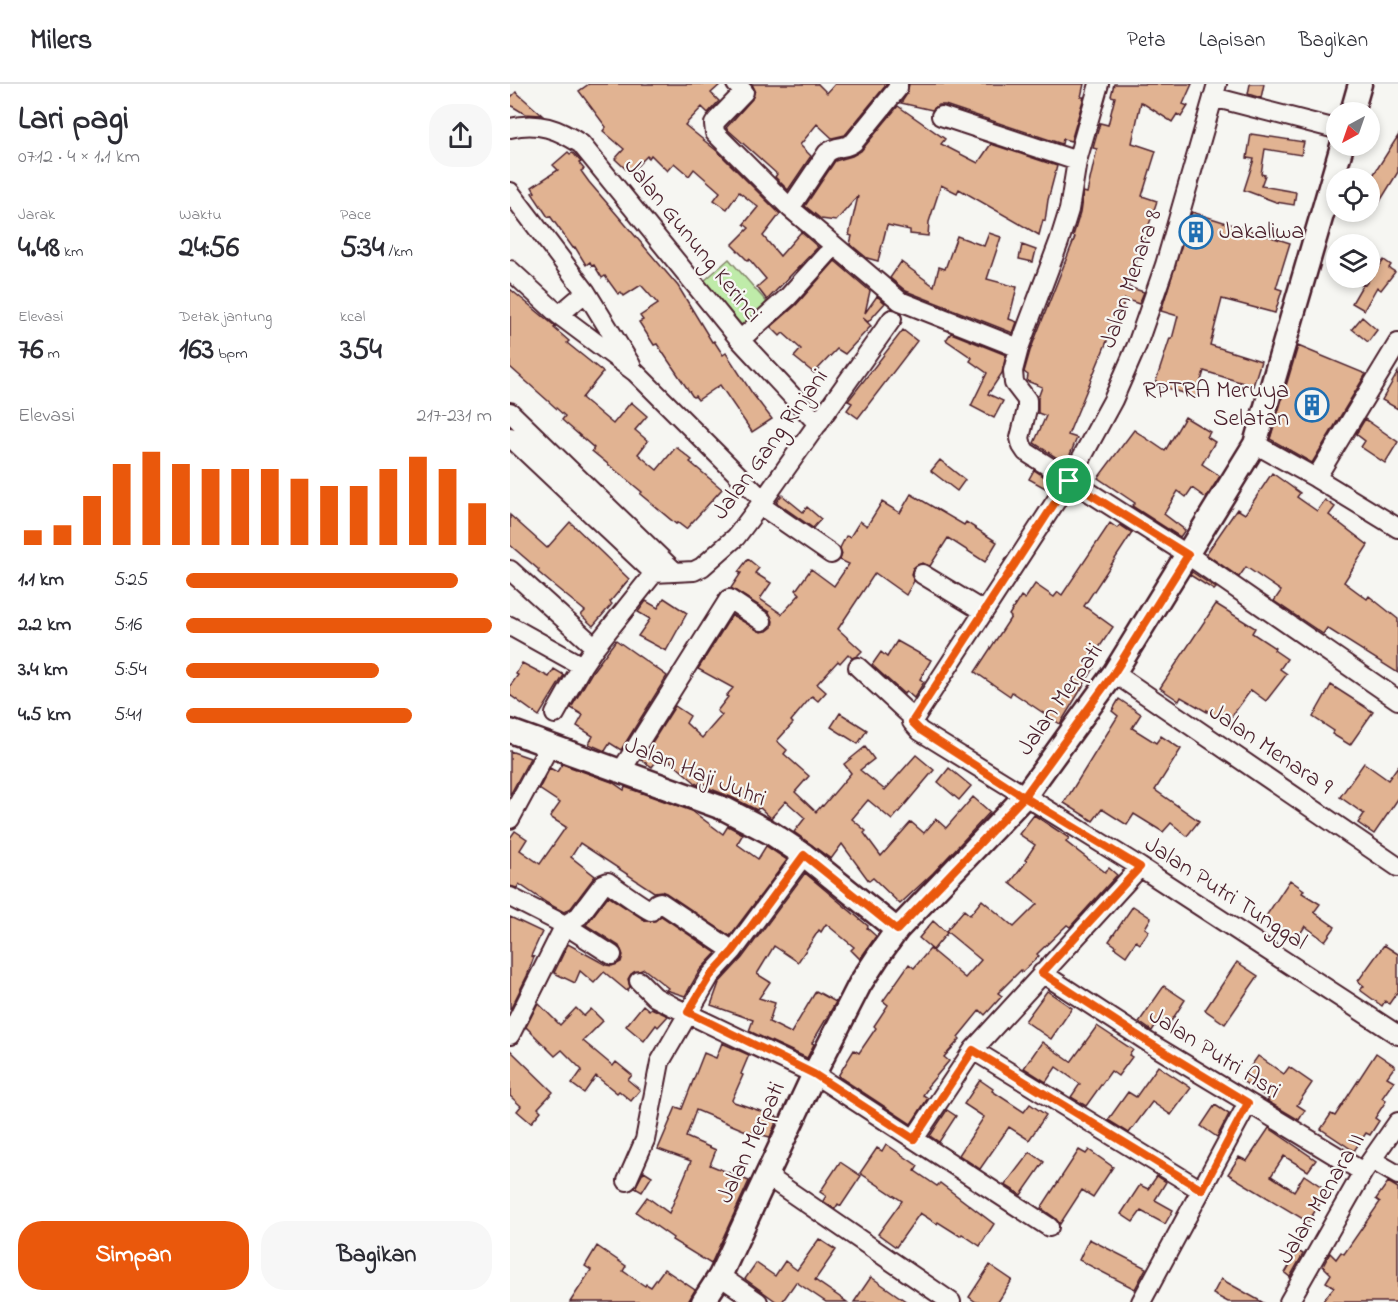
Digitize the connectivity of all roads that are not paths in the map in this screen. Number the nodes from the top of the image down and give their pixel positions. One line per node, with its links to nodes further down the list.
1 (898, 84): 13 (street)
2 (1099, 84): 11 (street)
3 (1360, 84): 6 (street)
4 (744, 87): 13 (street)
5 (1215, 90): 8 (street); 29 (street, Jalan Menara 8)
6 (1355, 102)
7 (941, 116): 11 (street)
8 (1326, 126)
9 (510, 128): 19 (street, Jalan Gunung Kerinci)
10 (1339, 156): 27 (street, Jalan Merpati)
11 (1077, 161): 21 (street)
12 (510, 192): 16 (street)
13 (790, 208): 21 (street)
14 (826, 255): 19 (street)
15 (510, 270): 17 (street)
16 (586, 292): 17 (street); 22 (street)
17 (560, 315): 22 (street)
18 (892, 319): 24 (street, Jalan Gang Rinjani)
19 (740, 340): 24 (street, Jalan Gunung Kerinci)
20 (1398, 343): 28 (street)
21 (1019, 348): 29 (street)
22 (635, 372): 30 (street)
23 (510, 412): 26 (street)
24 (818, 424): 30 (street, Jalan Gang Rinjani)
25 (510, 437): 26 (street)
26 (530, 443): 35 (street); 36 (street)
27 (1255, 444): 28 (street); 33 (street, Jalan Merpati)
28 (1316, 478): 31 (street)
29 (1069, 481): 33 (street); 38 (street, Jalan Menara 8)
30 (762, 503): 32 (street); 35 (street, Jalan Gang Rinjani)
31 (1398, 528)
32 (831, 554)
33 (1188, 555): 44 (street, Jalan Merpati); 45 (street)
34 (510, 570): 41 (street)
35 (675, 572): 36 (street, Jalan Gang Rinjani)
36 (654, 573): 41 (street)
37 (922, 574): 38 (street)
38 (983, 611): 47 (street, Jalan Menara 8)
39 (762, 621): 50 (street)
40 (510, 626): 42 (street)
41 (595, 647): 42 (street)
42 (582, 666): 46 (street)
43 (858, 667): 47 (street, Jalan Putri Tunggal)
44 (1114, 673): 51 (street, Jalan Merpati); 55 (street, Jalan Menara 9)
45 (1398, 700)
46 (555, 714)
47 (913, 718): 51 (street, Jalan Putri Tunggal)
48 (510, 731): 49 (street, Jalan Haji Juhri)
49 (550, 745): 50 (street, Jalan Haji Juhri); 52 (street)
50 (621, 771): 53 (street, Jalan Haji Juhri)
51 (1024, 797): 54 (street, Jalan Putri Tunggal); 58 (street, Jalan Merpati)
52 (510, 819)
53 (804, 855): 58 (street, Jalan Haji Juhri); 59 (street)
54 (1140, 867): 61 (street); 65 (street, Jalan Putri Tunggal)
55 (1398, 867)
56 (510, 897): 57 (street)
57 (565, 925): 59 (street); 60 (street); 64 (street)
58 (897, 930): 67 (street, Jalan Merpati)
59 (733, 951): 63 (street)
60 (612, 955)
61 (1042, 973): 66 (street); 68 (street, Jalan Putri Asri)
62 (639, 981): 63 (street)
63 (688, 1012): 67 (street); 74 (street)
64 (510, 1035)
65 (1398, 1035)
66 (973, 1050): 70 (street); 75 (street)
67 (814, 1074): 70 (street); 73 (street, Jalan Merpati)
68 (1248, 1103): 71 (street, Jalan Putri Asri); 75 (street)
69 (1398, 1122): 71 (street, Jalan Menara II)
70 (914, 1139): 76 (street)
71 (1368, 1166): 72 (street, Jalan Putri Asri); 82 (street, Jalan Menara II)
72 (1398, 1175)
73 (767, 1176): 77 (street, Jalan Merpati); 80 (street)
74 (627, 1181)
75 (1202, 1190): 81 (street)
76 (1049, 1227)
77 (720, 1276): 78 (street, Jalan Merpati); 79 (street)
78 (703, 1302)
79 (758, 1302)
80 (951, 1302)
81 (1141, 1302)
82 (1289, 1302)

